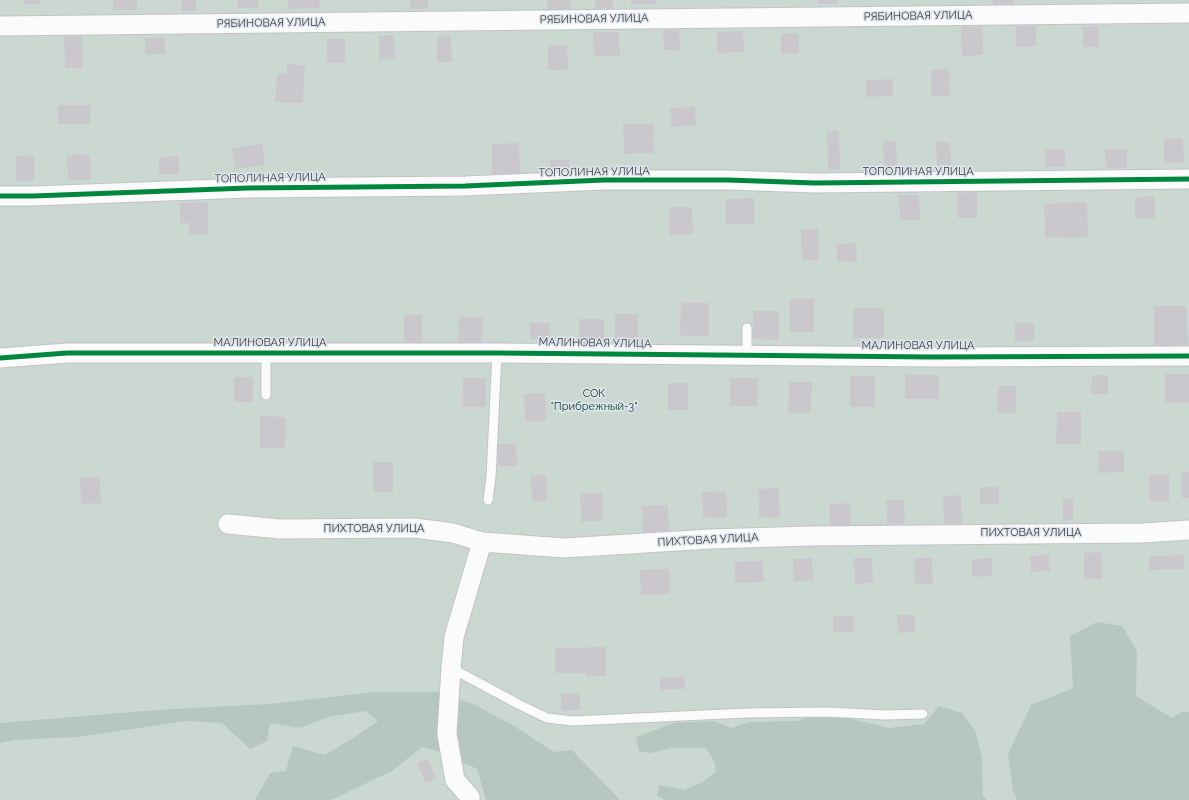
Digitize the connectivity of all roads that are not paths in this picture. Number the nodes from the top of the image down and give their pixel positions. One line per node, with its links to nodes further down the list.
1 (1189, 13): 2 (street, РЯБИНОВАЯ УЛИЦА)
2 (0, 26)
3 (1189, 180): 4 (street, ТОПОЛИНАЯ УЛИЦА)
4 (0, 196)
5 (747, 328): 8 (lane)
6 (497, 352): 7 (street, МАЛИНОВАЯ УЛИЦА); 8 (street, МАЛИНОВАЯ УЛИЦА); 12 (lane)
7 (266, 353): 10 (street, МАЛИНОВАЯ УЛИЦА); 11 (lane)
8 (747, 355): 9 (street, МАЛИНОВАЯ УЛИЦА)
9 (1189, 356)
10 (0, 358)
11 (266, 396)
12 (488, 500)
13 (228, 524): 15 (street, ПИХТОВАЯ УЛИЦА)
14 (1189, 530): 15 (street, ПИХТОВАЯ УЛИЦА)
15 (482, 542): 16 (street)
16 (451, 668): 17 (lane); 18 (street)
17 (923, 714)
18 (470, 799)

